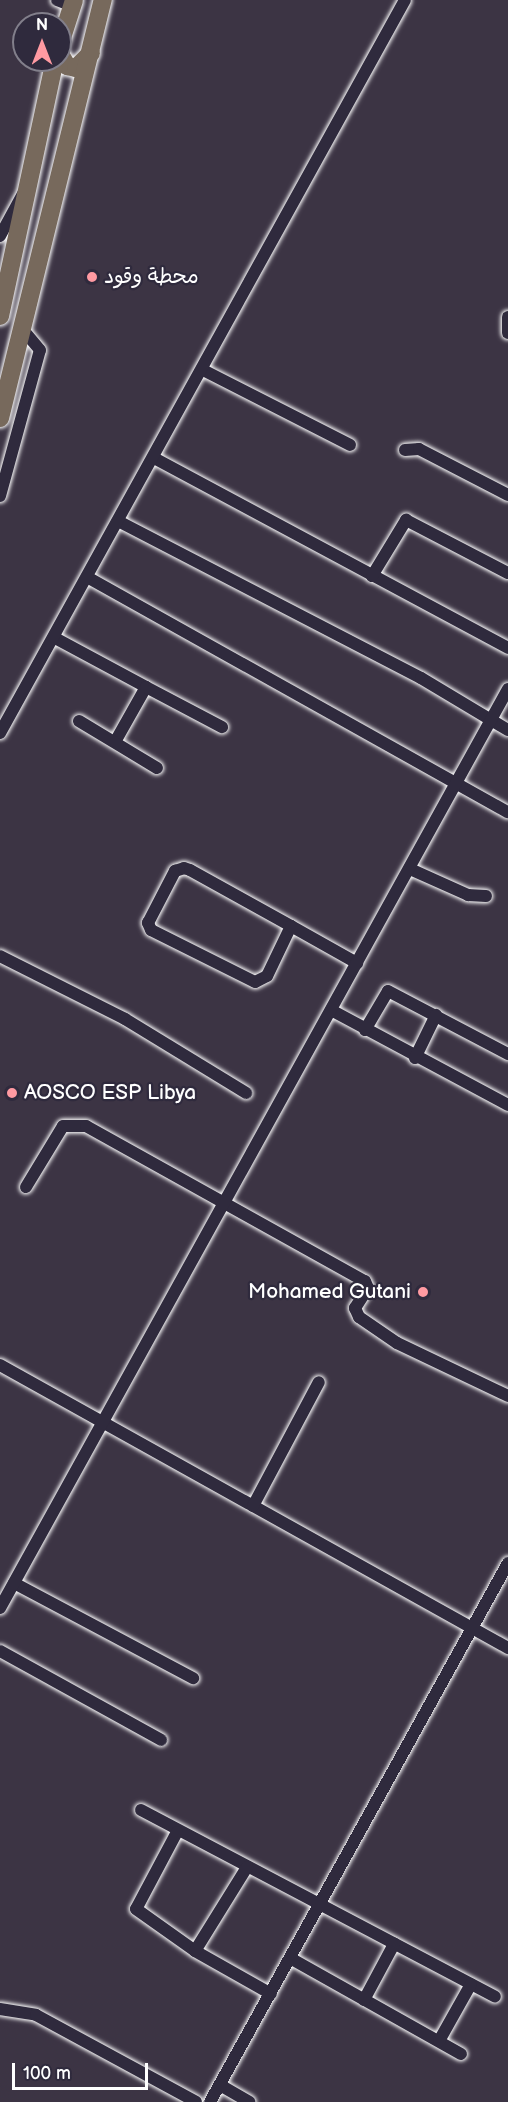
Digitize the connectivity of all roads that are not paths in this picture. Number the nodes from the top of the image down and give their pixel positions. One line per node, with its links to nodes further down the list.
1 (103, 0): 3 (highway)
2 (405, 0): 14 (street)
3 (91, 53): 4 (highway); 7 (highway)
4 (72, 67)
5 (52, 72): 6 (highway)
6 (42, 108): 7 (highway); 8 (highway)
7 (74, 116): 12 (highway)
8 (27, 189): 9 (street); 10 (highway)
9 (0, 236)
10 (0, 316)
11 (508, 317): 13 (street)
12 (21, 327): 15 (highway); 20 (street)
13 (508, 333)
14 (203, 370): 16 (street); 18 (street)
15 (0, 418)
16 (350, 445)
17 (405, 450): 19 (street)
18 (154, 458): 21 (street); 23 (street)
19 (508, 495)
20 (0, 496)
21 (118, 521): 24 (street); 29 (street)
22 (508, 573): 23 (street)
23 (372, 576): 26 (street)
24 (87, 578): 25 (street); 36 (street)
25 (55, 638): 27 (street); 33 (street)
26 (508, 648)
27 (146, 687): 31 (street); 34 (street)
28 (508, 690): 29 (street)
29 (490, 720): 32 (street); 36 (street)
30 (79, 722): 34 (street)
31 (222, 727)
32 (508, 730)
33 (0, 733)
34 (115, 742): 35 (street)
35 (157, 768)
36 (457, 784): 37 (street); 38 (street)
37 (508, 812)
38 (410, 869): 39 (street); 42 (street)
39 (486, 896)
40 (291, 926): 40 (street); 42 (street)
41 (0, 956): 48 (street)
42 (357, 963): 43 (street)
43 (331, 1010): 45 (street); 51 (street)
44 (436, 1015): 45 (street); 46 (street); 47 (street)
45 (364, 1030): 47 (street)
46 (508, 1054)
47 (415, 1058): 49 (street)
48 (246, 1093)
49 (508, 1106)
50 (26, 1187): 51 (street)
51 (225, 1199): 54 (street); 55 (street)
52 (0, 1365): 55 (street)
53 (319, 1382): 56 (street)
54 (508, 1395)
55 (101, 1422): 56 (street); 58 (street)
56 (253, 1506): 60 (street)
57 (508, 1563): 60 (street)
58 (14, 1583): 59 (street); 63 (street)
59 (0, 1608)
60 (471, 1627): 61 (street); 68 (street)
61 (508, 1648)
62 (0, 1651): 64 (street)
63 (193, 1678)
64 (161, 1740)
65 (141, 1810): 66 (street)
66 (177, 1832): 67 (street); 70 (street)
67 (247, 1867): 68 (street); 70 (street)
68 (321, 1906): 69 (street); 71 (street)
69 (394, 1944): 72 (street); 75 (street)
70 (195, 1952): 73 (street)
71 (290, 1958): 73 (street); 75 (street)
72 (471, 1984): 74 (street); 77 (street)
73 (271, 1994): 79 (street)
74 (495, 1997)
75 (364, 2000): 77 (street)
76 (0, 2009): 80 (street)
77 (439, 2041): 78 (street)
78 (461, 2054)
79 (220, 2085): 81 (street); 82 (street)
80 (196, 2102)
81 (210, 2102)
82 (250, 2102)

